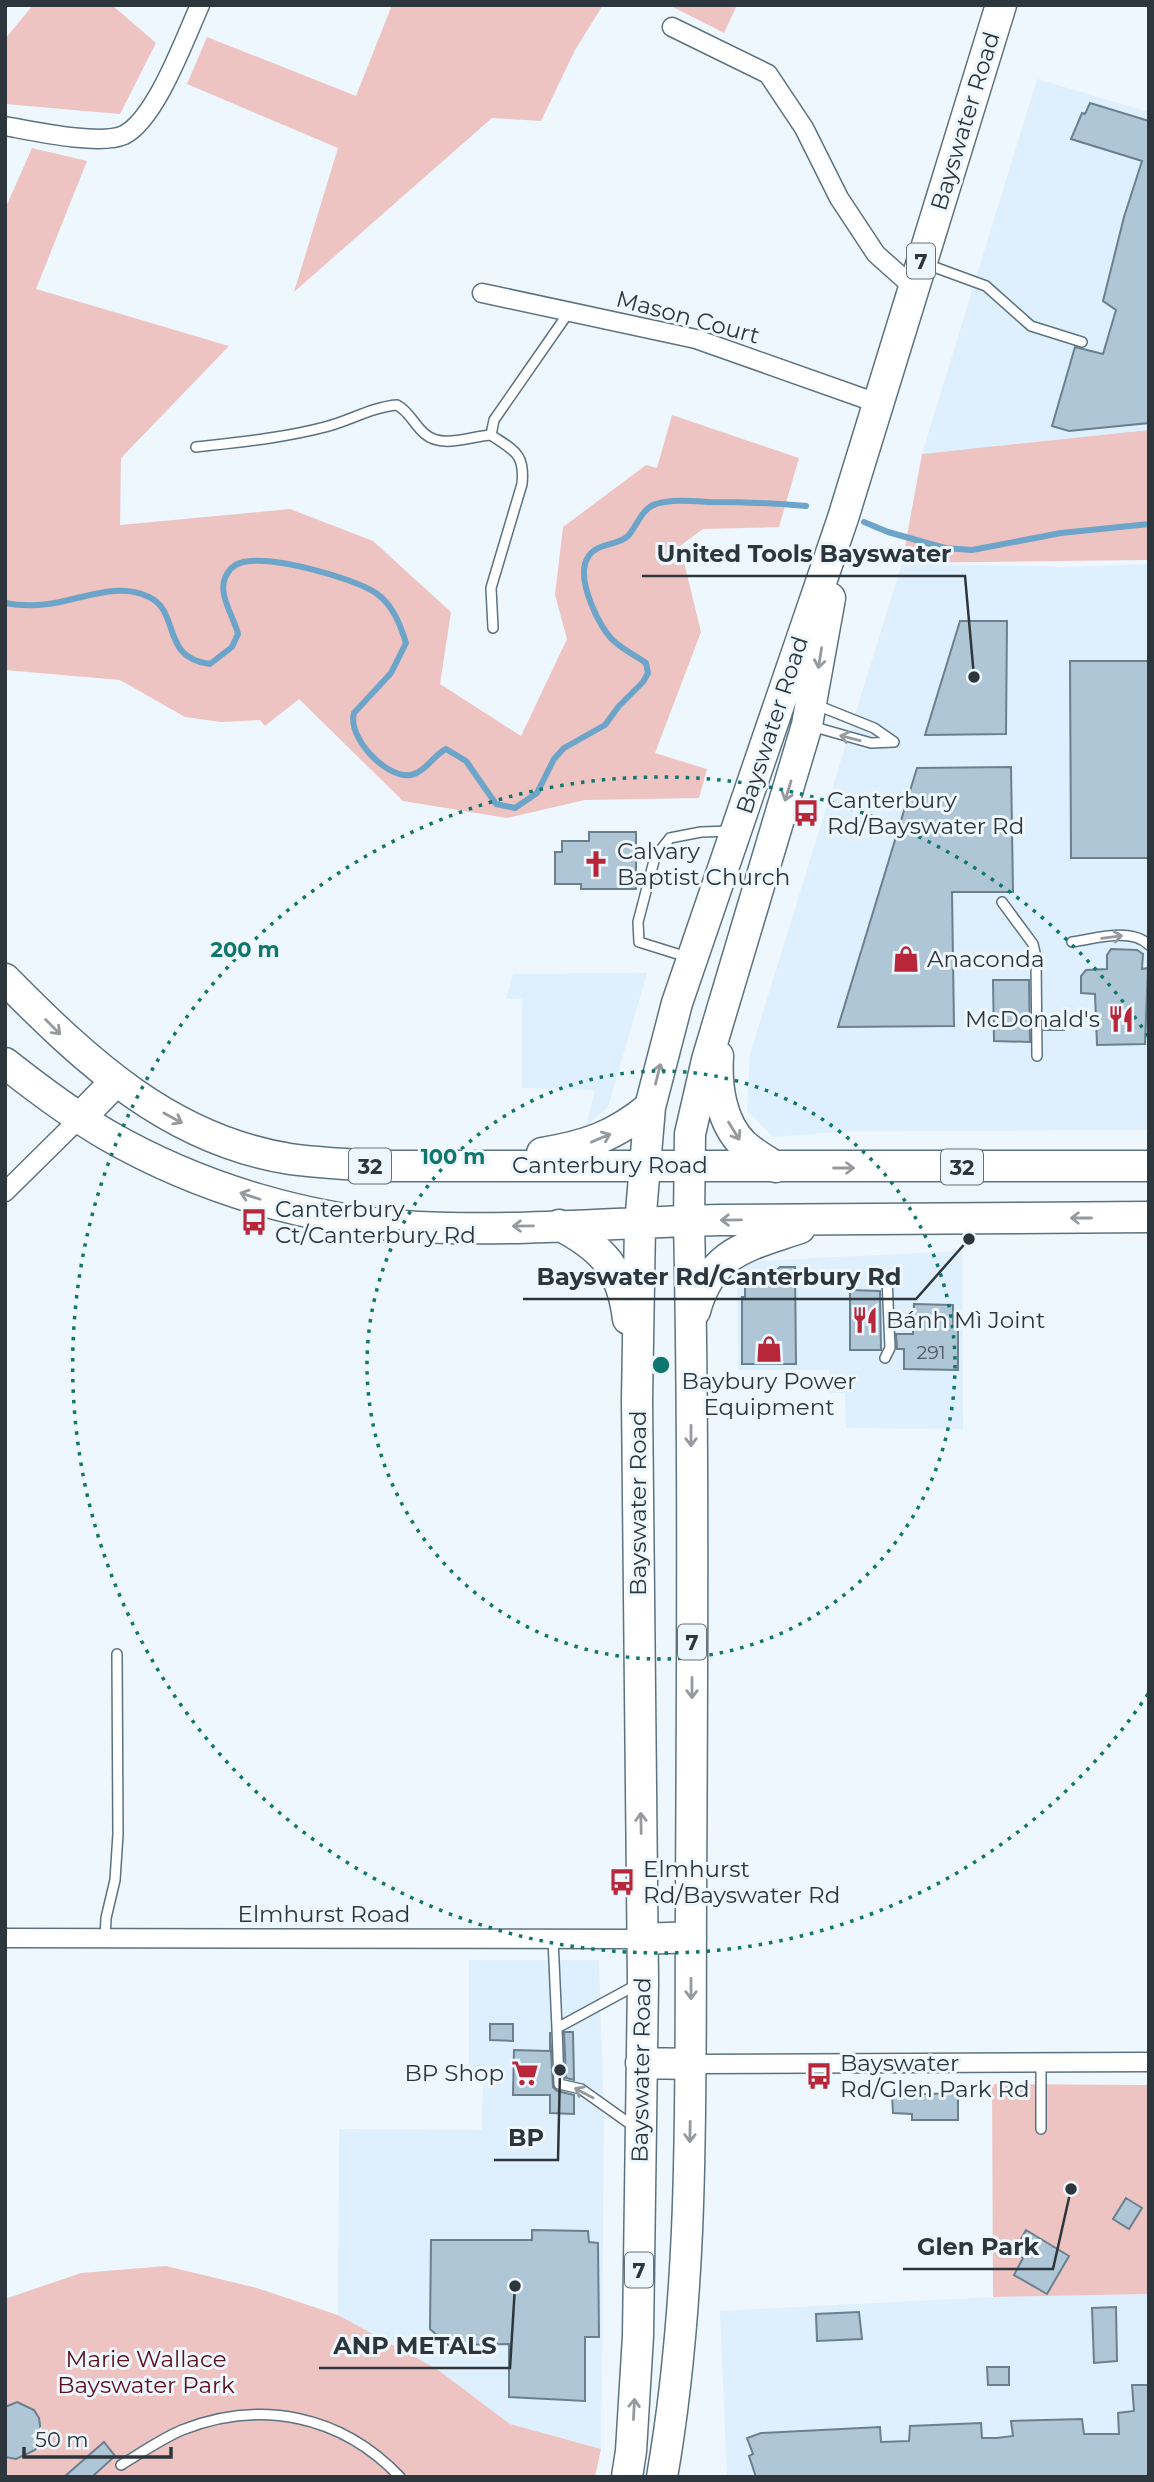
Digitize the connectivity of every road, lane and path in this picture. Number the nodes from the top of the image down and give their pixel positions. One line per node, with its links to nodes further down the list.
1 (200, 5): 4 (street)
2 (1001, 5): 5 (main road, Bayswater Road / 7)
3 (672, 27): 5 (street)
4 (5, 126)
5 (917, 274): 8 (lane); 9 (main road, Bayswater Road / 7)
6 (482, 293): 7 (street, Mason Court)
7 (569, 312): 9 (street, Mason Court); 10 (lane)
8 (1082, 342)
9 (877, 403): 12 (main road, Bayswater Road / 7)
10 (491, 435): 11 (lane); 13 (lane)
11 (196, 447)
12 (843, 518): 14 (main road, Bayswater Road / 7); 15 (main road, Bayswater Road / 7, one-way to 15)
13 (493, 628)
14 (780, 699): 15 (main road); 16 (main road, Bayswater Road / 7)
15 (810, 714): 15 (lane, one-way to 15); 22 (main road, Bayswater Road / 7, one-way to 22)
16 (737, 831): 20 (main road, Bayswater Road / 7); 20 (lane)
17 (1002, 902): 23 (lane)
18 (1072, 942): 19 (lane, one-way to 19)
19 (1149, 945)
20 (692, 958): 26 (main road, Bayswater Road / 7, one-way to 20)
21 (5, 979): 25 (main road, Canterbury Road / 32, one-way to 25)
22 (719, 1017): 29 (main road, Bayswater Road / 7); 32 (main road, one-way to 32)
23 (1037, 1056)
24 (5, 1063): 27 (main road, 32)
25 (115, 1082): 27 (main road); 28 (main road, Canterbury Road / 32, one-way to 28)
26 (650, 1107): 28 (main road, one-way to 26); 30 (main road, Bayswater Road / 7)
27 (80, 1118): 33 (street); 38 (main road, 32, one-way to 27)
28 (462, 1165): 30 (main road, Canterbury Road / 32)
29 (690, 1165): 30 (main road, Canterbury Road / 32); 32 (main road, Canterbury Road / 32); 36 (main road, Bayswater Road / 7)
30 (643, 1166): 37 (main road, Bayswater Road / 7)
31 (1149, 1166): 32 (main road, Canterbury Road / 32, one-way to 31)
32 (776, 1167)
33 (5, 1192)
34 (1149, 1217): 35 (main road, 32, one-way to 35)
35 (827, 1220): 36 (main road, 32, one-way to 36); 40 (main road)
36 (689, 1221): 37 (main road, 32); 40 (main road, Bayswater Road / 7)
37 (640, 1224): 38 (main road, 32); 42 (main road, Bayswater Road / 7)
38 (559, 1226): 42 (main road)
39 (887, 1279): 41 (lane)
40 (691, 1327): 44 (main road, Bayswater Road / 7, one-way to 44)
41 (885, 1358)
42 (637, 1400): 48 (main road, Bayswater Road / 7, one-way to 42)
43 (117, 1654): 46 (lane)
44 (691, 1937): 48 (main road); 54 (main road, Bayswater Road / 7, one-way to 54)
45 (5, 1938): 46 (street, Elmhurst Road)
46 (105, 1938): 47 (street, Elmhurst Road)
47 (553, 1938): 48 (street, Elmhurst Road); 50 (lane)
48 (642, 1938): 49 (main road, Bayswater Road / 7)
49 (643, 1982): 50 (lane); 52 (main road, Bayswater Road / 7)
50 (558, 2028): 56 (lane, one-way to 50)
51 (1149, 2062): 53 (street)
52 (641, 2063): 54 (main road); 56 (main road, Bayswater Road / 7)
53 (1041, 2063): 54 (street); 55 (lane)
54 (691, 2064): 60 (main road, Bayswater Road / 7, one-way to 60)
55 (1041, 2129)
56 (641, 2131): 59 (main road, Bayswater Road / 7, one-way to 56)
57 (121, 2465): 58 (lane)
58 (400, 2477)
59 (627, 2477)
60 (662, 2477)

